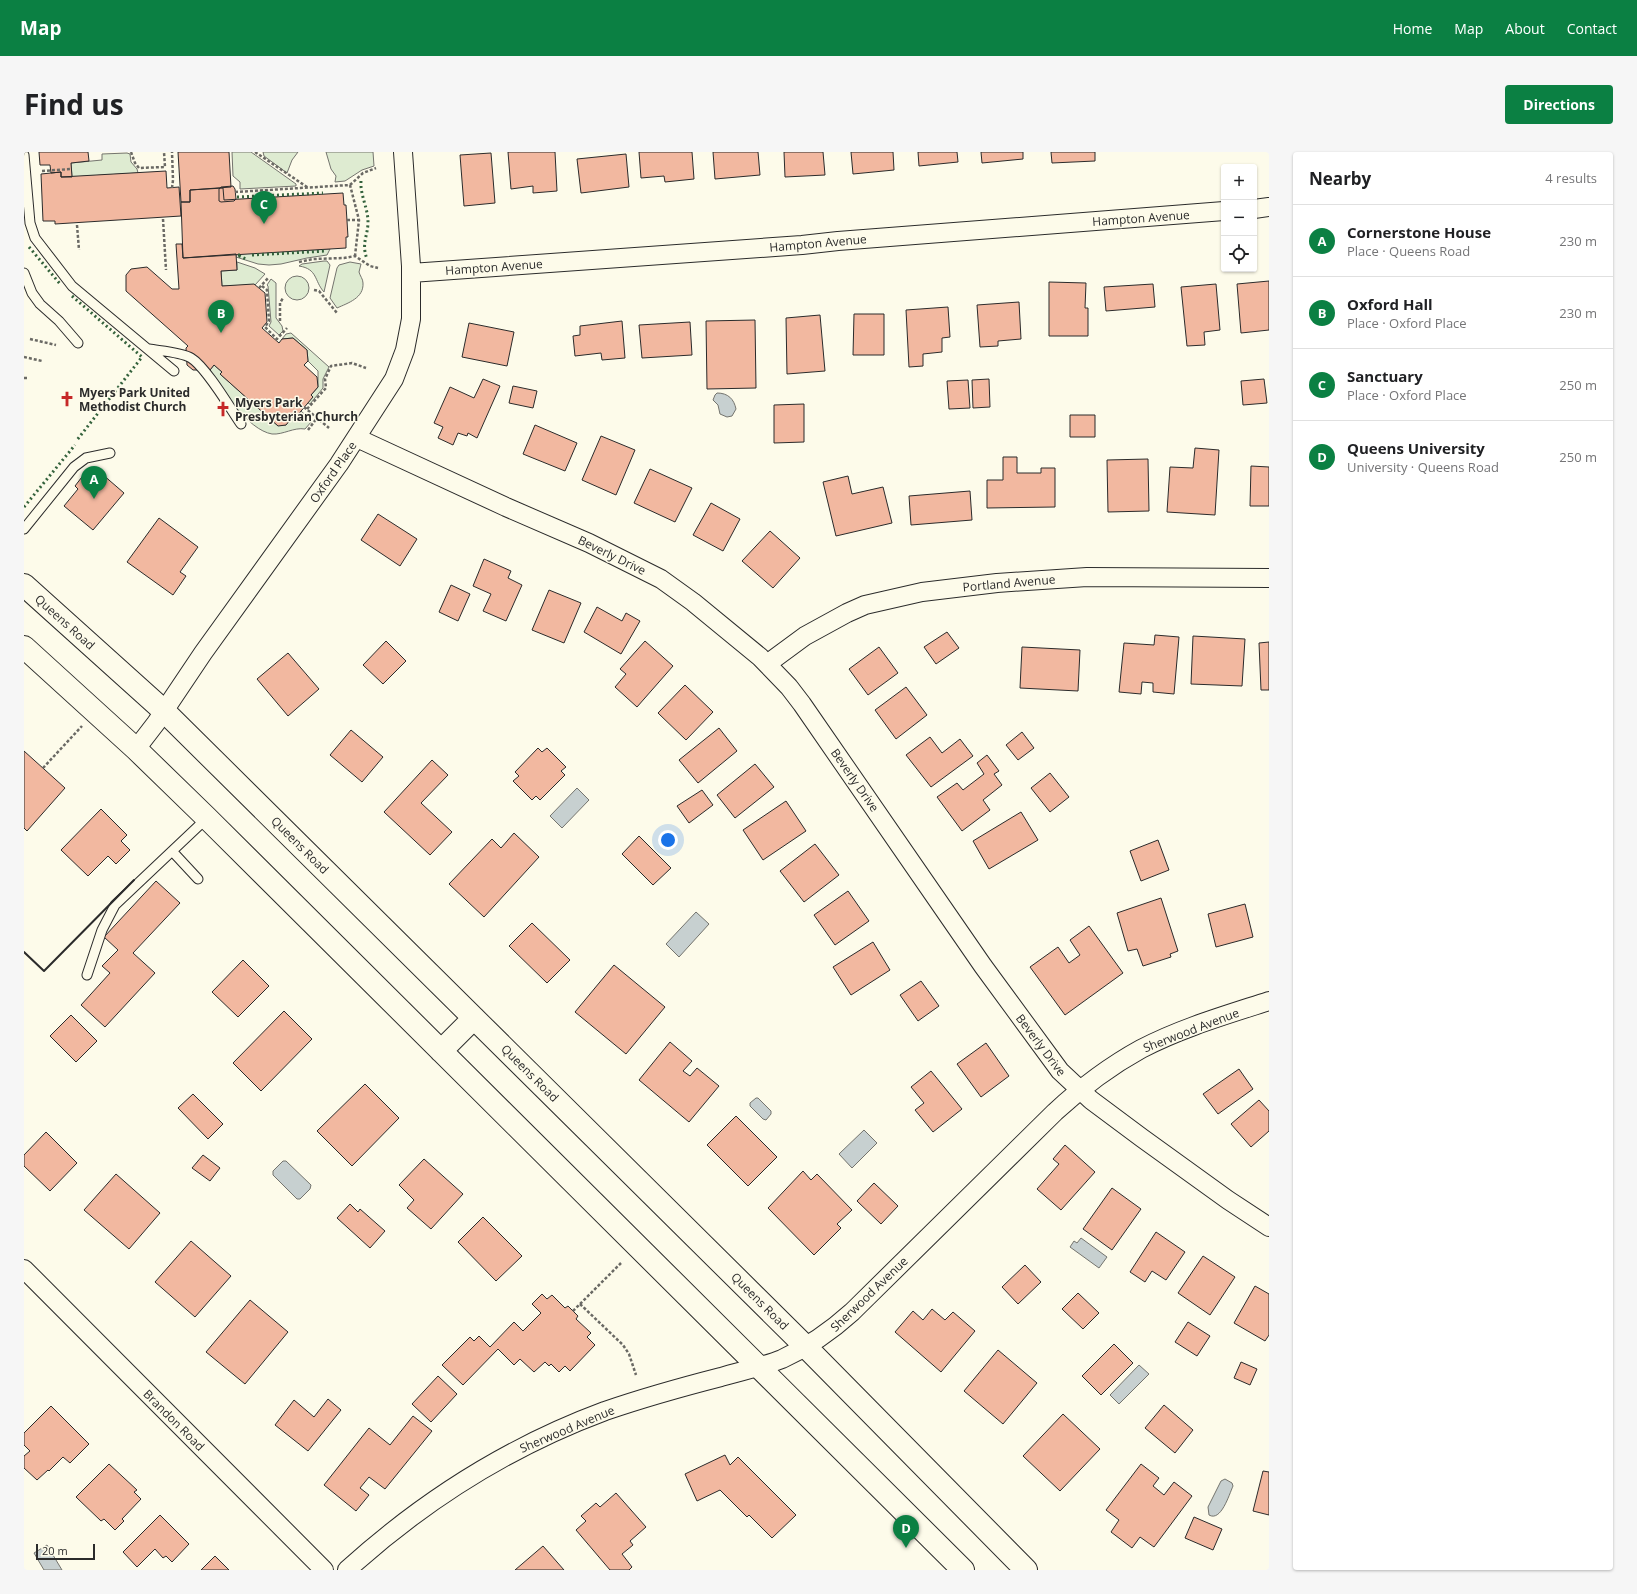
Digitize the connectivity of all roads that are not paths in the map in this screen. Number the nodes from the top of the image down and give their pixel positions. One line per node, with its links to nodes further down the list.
1 (403, 152): 7 (street, Oxford Place)
2 (24, 155): 9 (lane)
3 (1269, 207): 4 (street)
4 (1257, 209)
5 (1221, 211): 7 (street, Hampton Avenue)
6 (24, 273): 8 (lane)
7 (411, 273): 12 (street, Oxford Place)
8 (78, 343)
9 (148, 349): 10 (lane); 11 (lane)
10 (174, 372)
11 (241, 424)
12 (357, 438): 18 (street, Beverly Drive); 19 (street, Oxford Place)
13 (110, 453): 14 (lane)
14 (24, 529)
15 (1269, 578): 18 (street, Portland Avenue)
16 (24, 585): 19 (street, Queens Road)
17 (24, 646): 20 (street)
18 (767, 664): 28 (street, Beverly Drive)
19 (164, 711): 20 (street, Oxford Place); 26 (street, Queens Road)
20 (136, 749): 21 (street)
21 (207, 818): 22 (lane); 27 (street)
22 (172, 851): 23 (lane); 24 (lane)
23 (198, 879)
24 (87, 975)
25 (1269, 1001): 28 (street, Sherwood Avenue)
26 (474, 1018): 27 (street); 31 (street, Queens Road)
27 (441, 1051): 32 (street)
28 (1079, 1090): 29 (street, Beverly Drive); 31 (street, Sherwood Avenue)
29 (1269, 1227)
30 (24, 1269): 33 (street, Brandon Road)
31 (805, 1346): 32 (street, Sherwood Avenue); 36 (street, Queens Road)
32 (759, 1367): 34 (street, Sherwood Avenue); 35 (street)
33 (324, 1570)
34 (347, 1570)
35 (963, 1570)
36 (1026, 1570)

